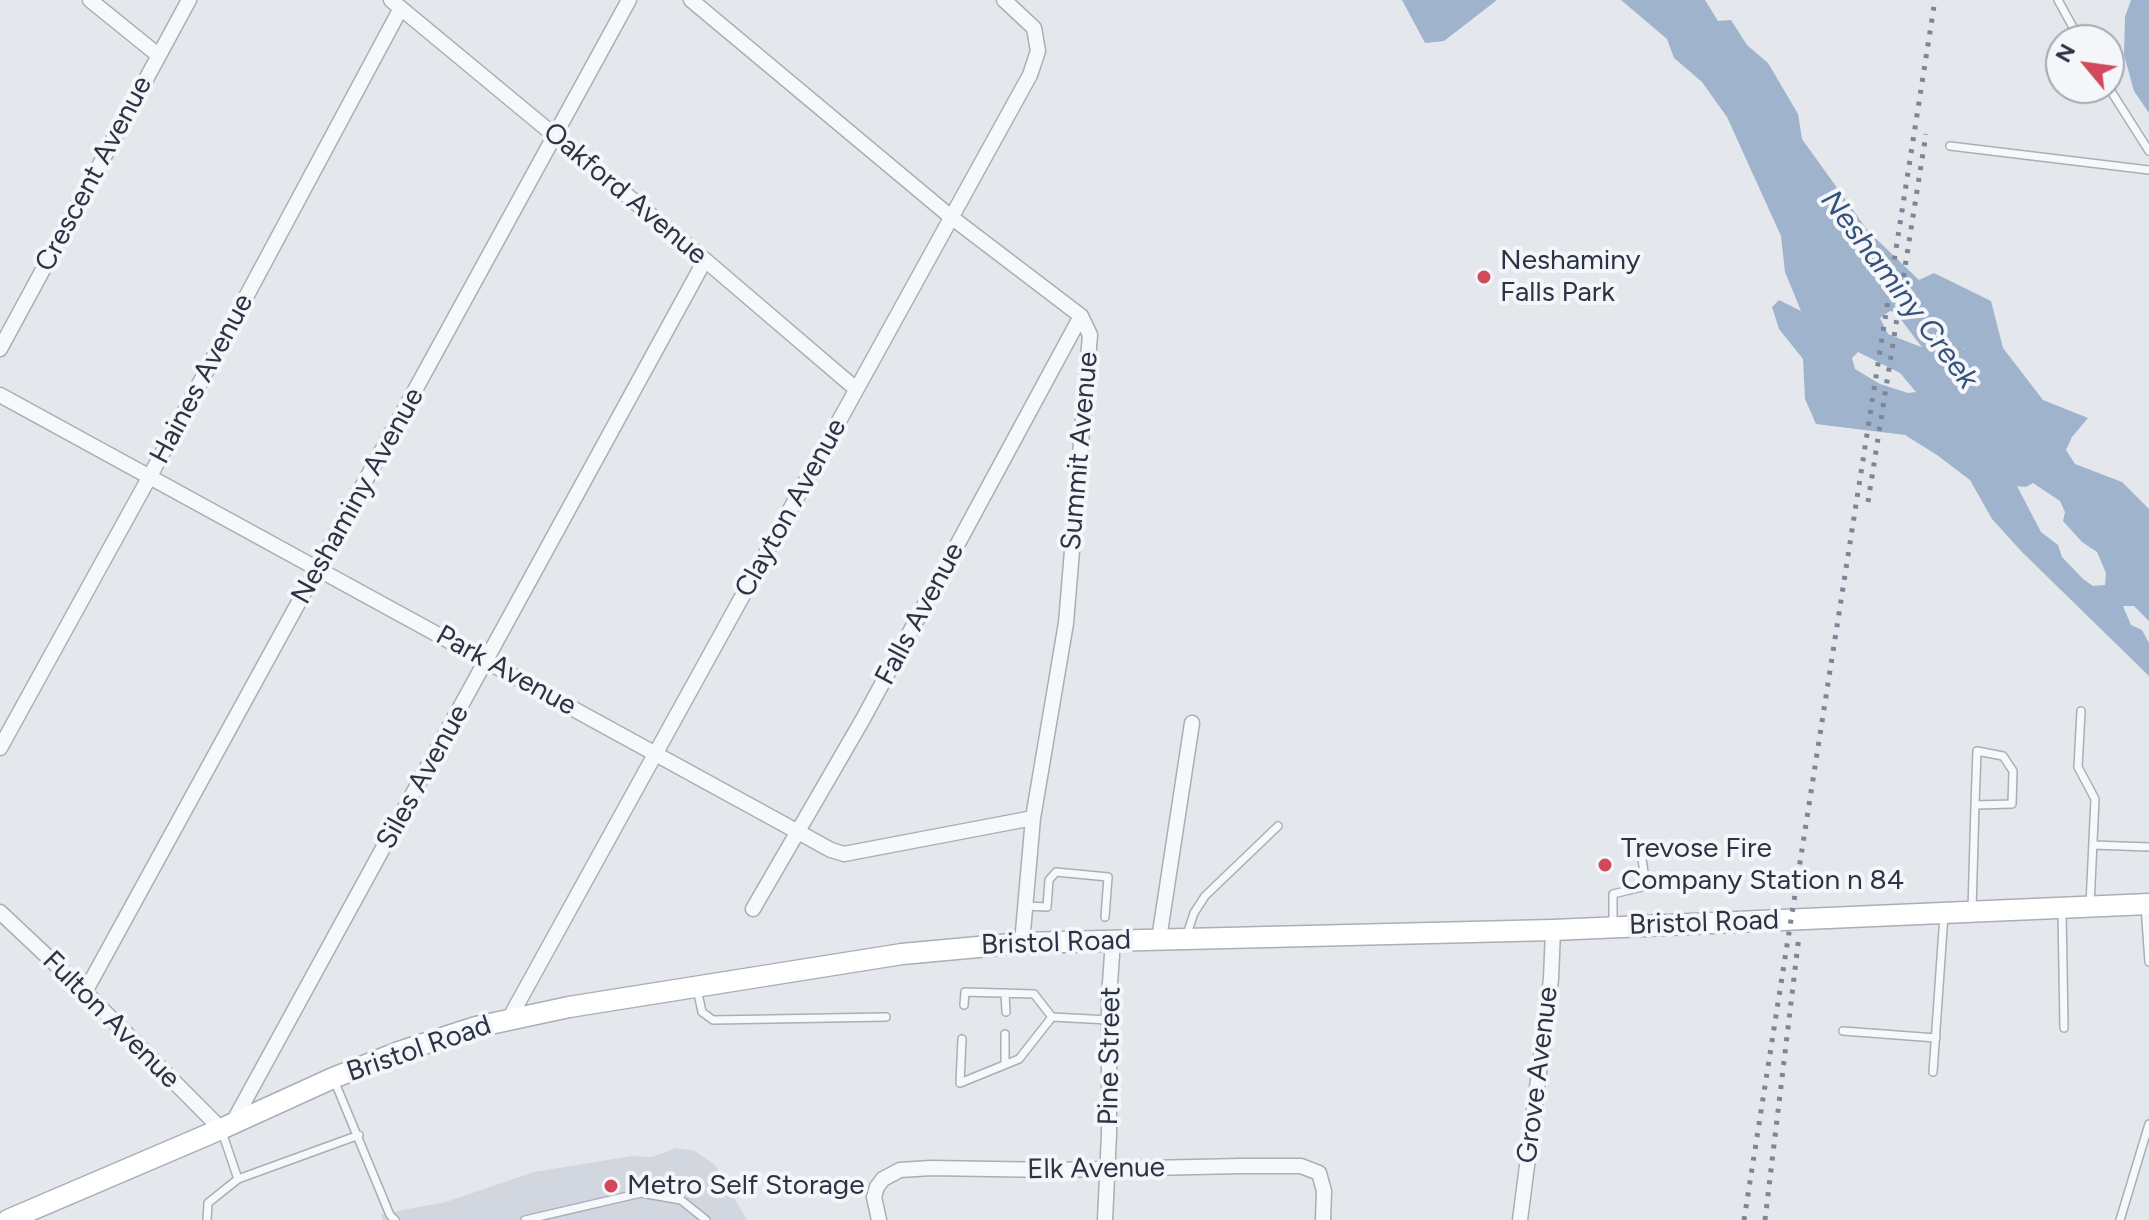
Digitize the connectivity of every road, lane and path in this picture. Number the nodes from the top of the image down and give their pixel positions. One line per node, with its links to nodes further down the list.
1 (90, 0): 9 (street)
2 (189, 0): 9 (street, Crescent Avenue)
3 (629, 0): 11 (street, Neshaminy Avenue)
4 (691, 0): 15 (street, Summit Avenue)
5 (1004, 0): 15 (street, Clayton Avenue)
6 (2058, 0): 8 (lane)
7 (396, 4): 11 (street, Oakford Avenue); 21 (street, Haines Avenue)
8 (2071, 24)
9 (158, 55): 18 (street, Crescent Avenue)
10 (2119, 104): 13 (lane)
11 (553, 135): 16 (street, Oakford Avenue); 22 (street, Neshaminy Avenue)
12 (1950, 146): 14 (lane)
13 (2149, 151)
14 (2149, 170)
15 (951, 217): 17 (street, Summit Avenue); 19 (street, Clayton Avenue)
16 (705, 260): 19 (street, Oakford Avenue); 23 (street, Siles Avenue)
17 (1081, 316): 29 (street, Summit Avenue); 31 (street, Falls Avenue)
18 (0, 349)
19 (856, 389): 27 (street, Clayton Avenue)
20 (0, 395): 21 (street, Park Avenue)
21 (150, 476): 22 (street, Park Avenue); 26 (street, Haines Avenue)
22 (319, 569): 23 (street, Park Avenue); 52 (street, Neshaminy Avenue)
23 (487, 661): 27 (street, Park Avenue); 69 (street, Siles Avenue)
24 (2081, 711): 32 (lane)
25 (1192, 723): 46 (street)
26 (0, 748)
27 (655, 752): 31 (street, Park Avenue); 58 (street, Clayton Avenue)
28 (1975, 805): 28 (lane); 41 (lane)
29 (1033, 818): 31 (street, Park Avenue); 36 (street, Summit Avenue)
30 (1278, 826): 47 (lane)
31 (800, 832): 39 (street, Falls Avenue)
32 (2093, 845): 33 (lane); 37 (lane)
33 (2149, 847)
34 (1641, 852): 44 (lane)
35 (2147, 904): 37 (main road, Bristol Road); 50 (lane)
36 (1025, 906): 43 (lane); 49 (street, Summit Avenue)
37 (2090, 907): 38 (main road, Bristol Road)
38 (2062, 908): 41 (main road, Bristol Road); 60 (lane)
39 (753, 909)
40 (0, 912): 52 (street, Fulton Avenue)
41 (1972, 912): 42 (main road, Bristol Road)
42 (1945, 913): 44 (main road, Bristol Road); 63 (lane)
43 (1105, 917)
44 (1613, 926): 45 (main road, Bristol Road)
45 (1553, 930): 47 (main road, Bristol Road); 81 (street, Grove Avenue)
46 (1159, 939): 47 (main road, Bristol Road); 48 (main road, Bristol Road)
47 (1185, 939)
48 (1113, 940): 49 (main road, Bristol Road); 59 (street, Pine Street)
49 (1022, 943): 51 (main road, Bristol Road)
50 (2149, 962)
51 (697, 986): 56 (lane); 58 (main road, Bristol Road)
52 (85, 992): 69 (street, Fulton Avenue)
53 (1005, 993): 54 (lane); 55 (lane); 57 (lane)
54 (964, 1005)
55 (1006, 1012)
56 (886, 1017)
57 (1052, 1017): 59 (lane); 65 (lane)
58 (509, 1019): 67 (main road, Bristol Road)
59 (1109, 1020): 71 (street, Pine Street)
60 (2064, 1028)
61 (1843, 1031): 63 (lane)
62 (1005, 1034): 65 (lane)
63 (1936, 1038): 66 (lane)
64 (962, 1039): 65 (lane)
65 (1005, 1064)
66 (1933, 1072)
67 (333, 1078): 69 (main road, Bristol Road); 70 (lane)
68 (2149, 1124): 82 (lane)
69 (226, 1127): 72 (lane); 73 (main road, Bristol Road)
70 (359, 1135): 72 (lane); 75 (lane)
71 (1108, 1168): 78 (street, Elk Avenue); 79 (street, Pine Street); 80 (street, Elk Avenue)
72 (238, 1179): 74 (lane)
73 (8, 1220)
74 (207, 1220)
75 (395, 1220)
76 (525, 1220): 77 (lane)
77 (706, 1220)
78 (879, 1220)
79 (1105, 1220)
80 (1323, 1220)
81 (1520, 1220)
82 (2120, 1220)

